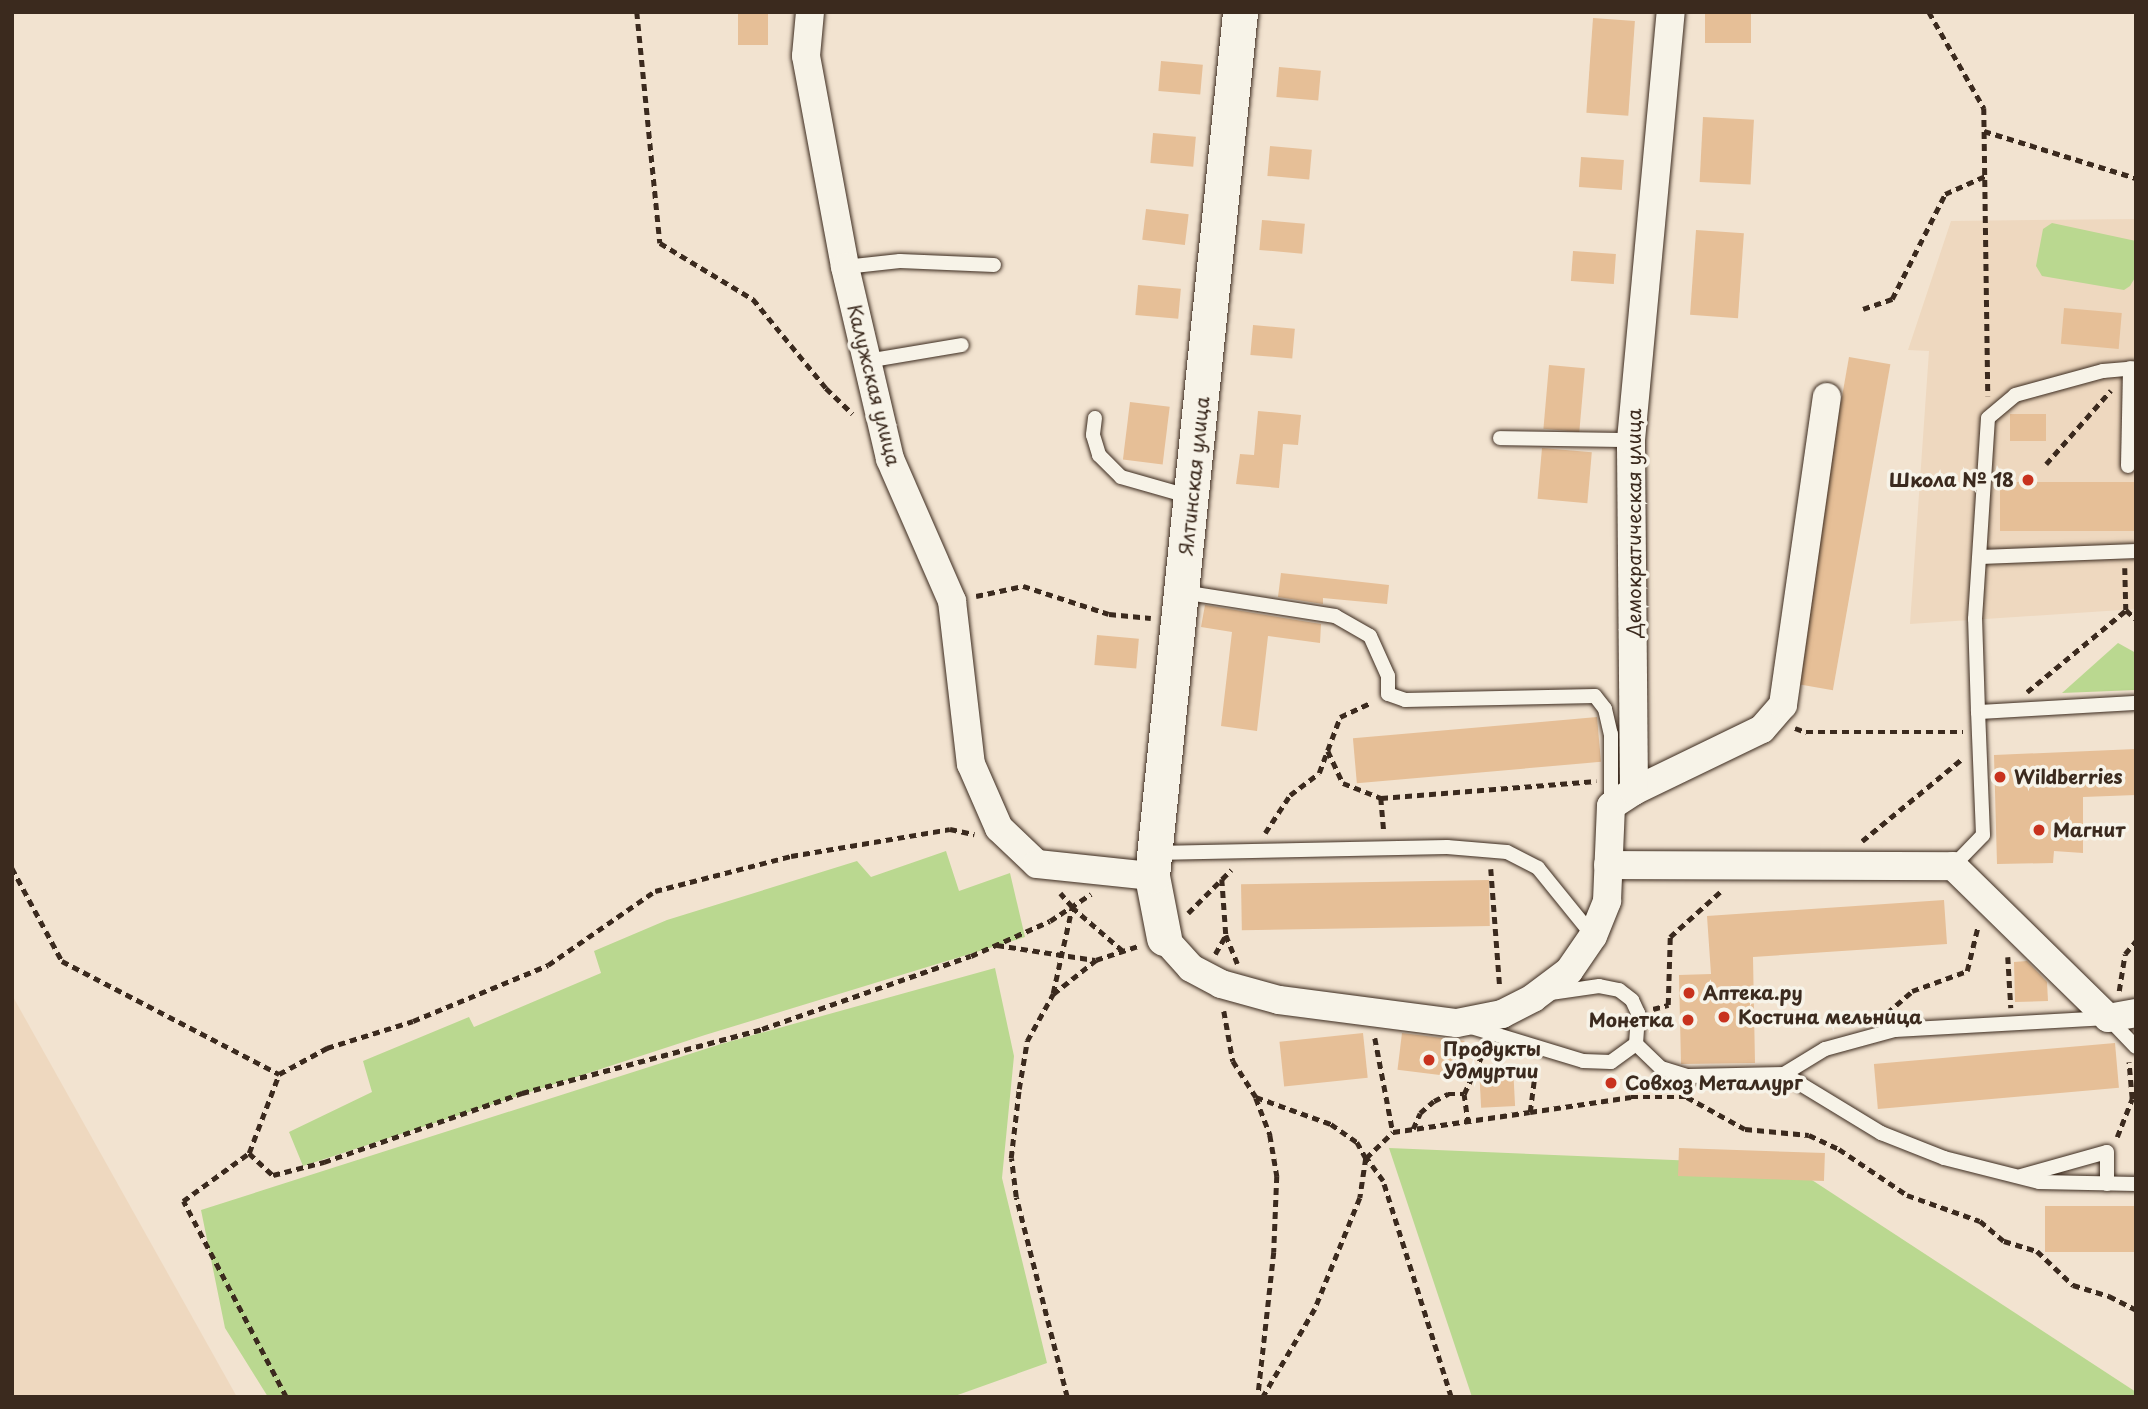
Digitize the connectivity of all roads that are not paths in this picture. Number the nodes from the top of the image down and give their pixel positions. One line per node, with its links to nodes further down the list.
1 (810, 12): 5 (street, Калужская улица)
2 (1240, 12): 14 (street, Ялтинская улица)
3 (1671, 12): 12 (street, Демократическая улица)
4 (994, 265): 5 (lane)
5 (845, 267): 7 (street, Калужская улица)
6 (962, 345): 7 (lane)
7 (867, 361): 23 (street, Калужская улица)
8 (2133, 368): 13 (lane); 16 (lane)
9 (1828, 397): 20 (street)
10 (1095, 418): 14 (lane)
11 (1500, 438): 12 (lane)
12 (1631, 440): 20 (street, Демократическая улица)
13 (2128, 466)
14 (1192, 497): 17 (street, Ялтинская улица)
15 (2130, 551): 16 (lane)
16 (1981, 557): 19 (lane)
17 (1181, 606): 20 (lane); 23 (street, Ялтинская улица)
18 (2136, 703): 19 (lane)
19 (1978, 712): 22 (lane)
20 (1619, 792): 21 (street, Демократическая улица)
21 (1608, 865): 22 (street); 24 (street, Демократическая улица)
22 (1953, 866): 27 (street)
23 (1144, 867): 24 (lane); 25 (street, Ялтинская улица)
24 (1592, 936): 26 (street, Демократическая улица)
25 (1164, 938): 28 (street, Демократическая улица)
26 (1533, 998): 28 (street, Демократическая улица); 30 (lane)
27 (2108, 1018): 29 (street); 31 (lane)
28 (1497, 1025): 30 (lane)
29 (2133, 1033)
30 (1636, 1044): 31 (lane)
31 (1784, 1074): 32 (lane)
32 (2013, 1178): 33 (lane); 33 (lane)
33 (2107, 1184): 34 (lane)
34 (2136, 1184)

